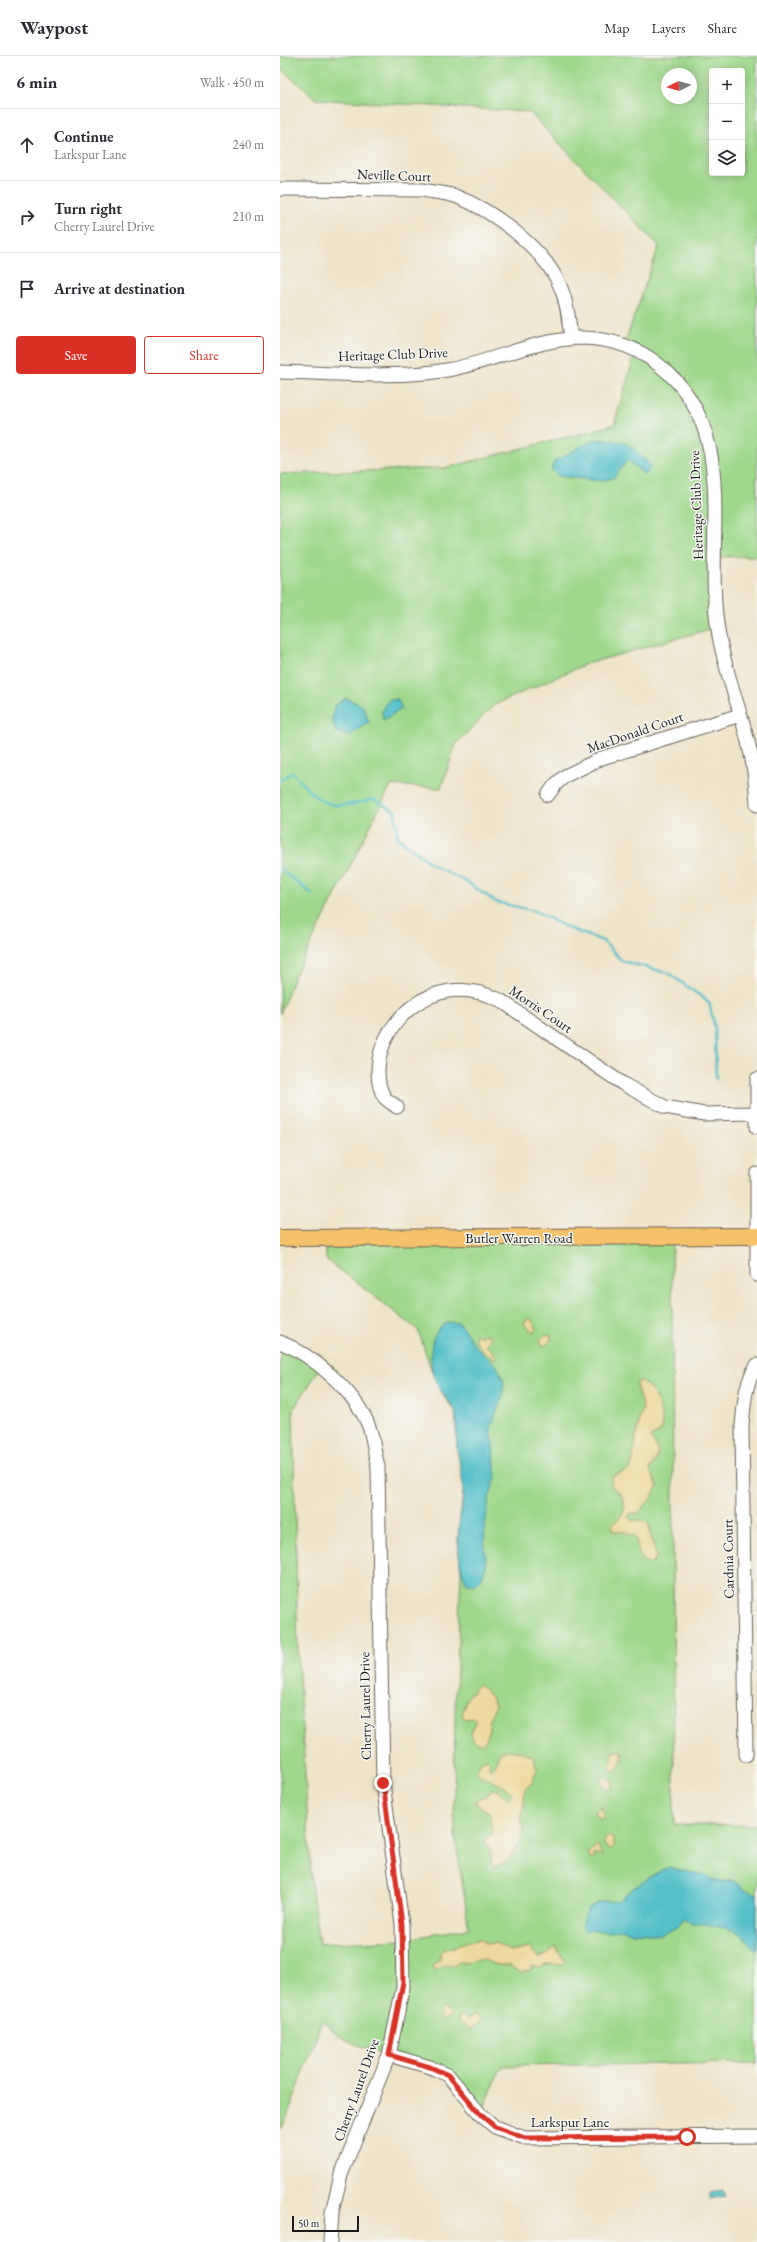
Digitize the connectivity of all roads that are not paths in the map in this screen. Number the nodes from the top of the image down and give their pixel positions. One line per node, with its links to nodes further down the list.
1 (280, 189): 2 (street, Neville Court)
2 (571, 339): 3 (street, Heritage Club Drive); 4 (street, Heritage Club Drive)
3 (280, 372)
4 (740, 715): 5 (street, MacDonald Court); 6 (street, Heritage Club Drive)
5 (548, 795)
6 (757, 805)
7 (757, 1079): 9 (street)
8 (397, 1107): 9 (street, Morris Court)
9 (757, 1113): 10 (street)
10 (757, 1127)
11 (757, 1174): 12 (street)
12 (757, 1236): 13 (main road, Butler Warren Road); 14 (street)
13 (280, 1238)
14 (757, 1275)
15 (280, 1342): 18 (street, Cherry Laurel Drive)
16 (757, 1365): 17 (street, Cardnia Court)
17 (746, 1755)
18 (389, 2055): 19 (street, Larkspur Lane); 20 (street, Cherry Laurel Drive)
19 (757, 2136)
20 (330, 2242)

